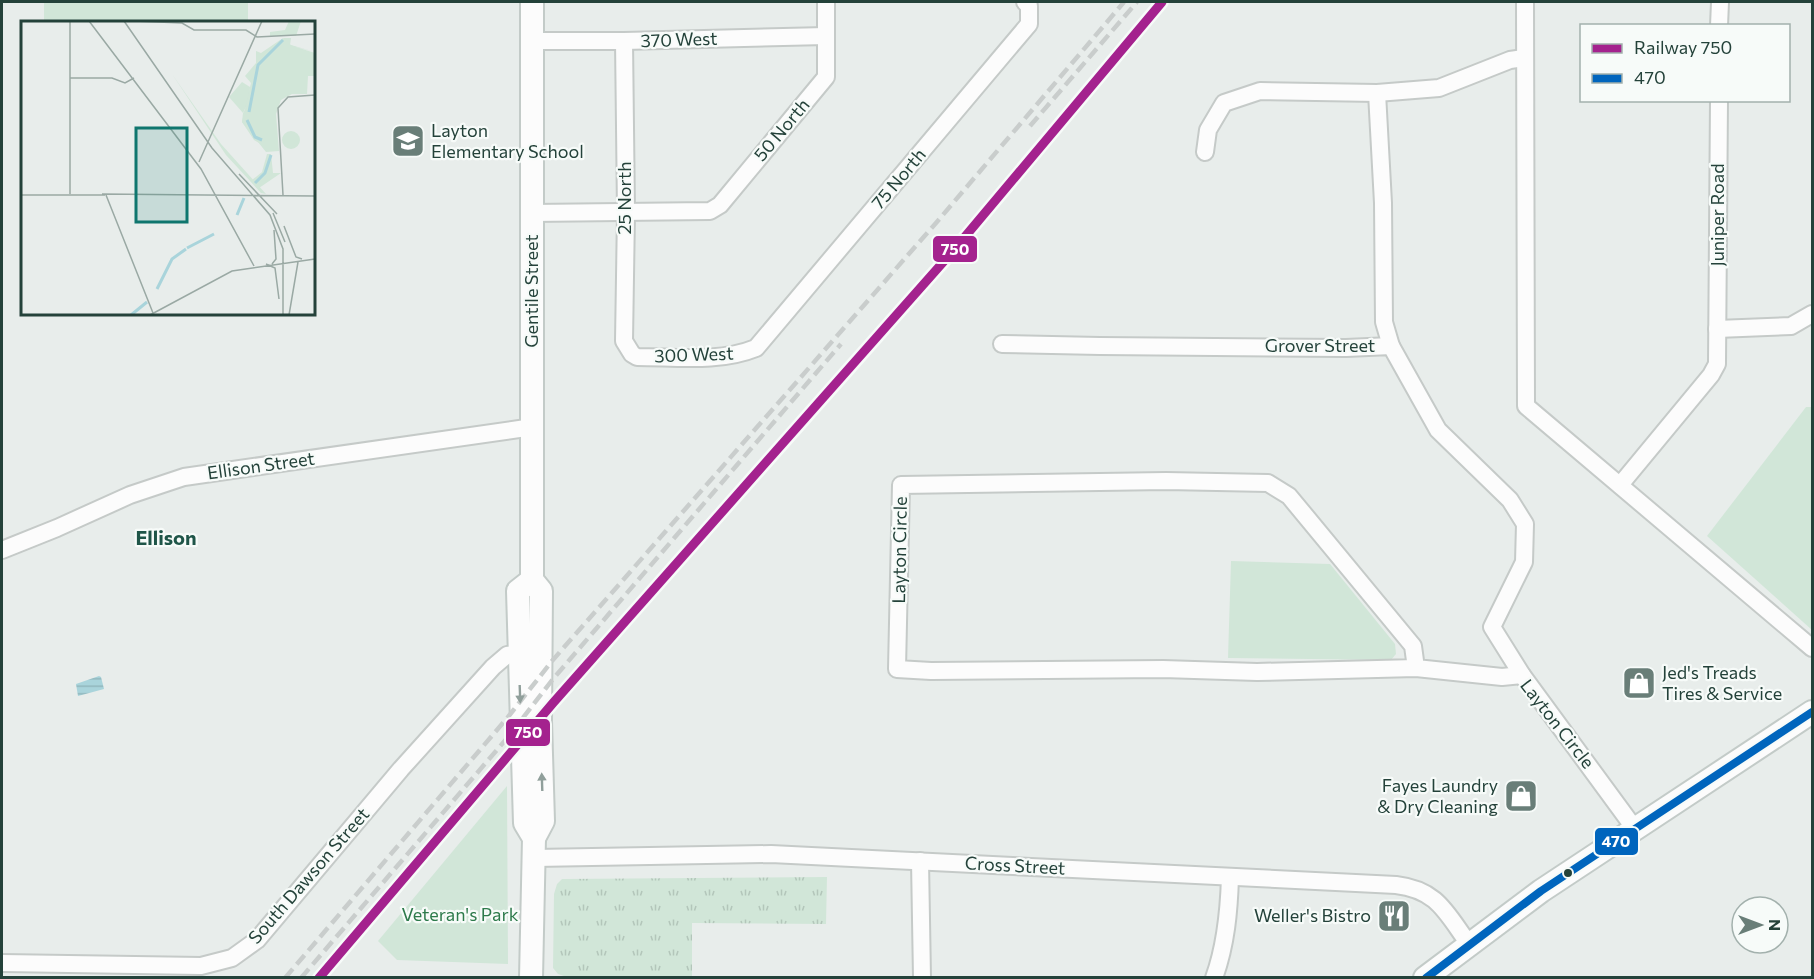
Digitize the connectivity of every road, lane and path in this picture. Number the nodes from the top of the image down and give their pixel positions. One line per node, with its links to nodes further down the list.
1 (532, 2): 8 (main road, Gentile Street)
2 (826, 2): 7 (street, 50 North)
3 (1525, 2): 10 (street)
4 (1720, 2): 6 (street)
5 (1027, 4): 20 (street, 75 North)
6 (1719, 24)
7 (826, 36): 9 (street, 370 West); 15 (street, 50 North)
8 (532, 41): 9 (street, 370 West); 14 (main road, Gentile Street)
9 (624, 41): 15 (street, 25 North)
10 (1524, 58): 11 (street); 23 (street)
11 (1377, 93): 13 (street); 19 (street)
12 (1719, 102): 17 (street, Juniper Road)
13 (1205, 152)
14 (532, 213): 15 (street); 22 (main road, Gentile Street)
15 (626, 213): 21 (street, 25 North)
16 (1812, 314): 17 (street)
17 (1717, 329): 23 (street, Juniper Road)
18 (1002, 344): 19 (street, Grover Street)
19 (1391, 346): 29 (street, Grover Street)
20 (756, 348): 21 (street, 300 West)
21 (632, 354)
22 (533, 427): 24 (street, Ellison Street); 25 (main road, Gentile Street)
23 (1620, 484): 26 (street)
24 (2, 550)
25 (532, 580): 27 (main road, Gentile Street); 32 (main road, Gentile Street, one-way to 25)
26 (1812, 648)
27 (519, 653): 32 (main road, Gentile Street, one-way to 32); 36 (street, South Dawson Street)
28 (1416, 668): 28 (street, Layton Circle); 29 (street, Layton Circle)
29 (1522, 675): 31 (street, Layton Circle)
30 (1812, 712): 31 (main road)
31 (1635, 829): 35 (main road)
32 (534, 848): 33 (street, Cross Street); 37 (main road, Gentile Street)
33 (920, 861): 34 (street, Cross Street); 38 (street)
34 (1230, 877): 35 (street, Cross Street); 39 (street)
35 (1469, 944): 40 (main road)
36 (2, 963)
37 (531, 978)
38 (922, 978)
39 (1214, 978)
40 (1425, 978)

